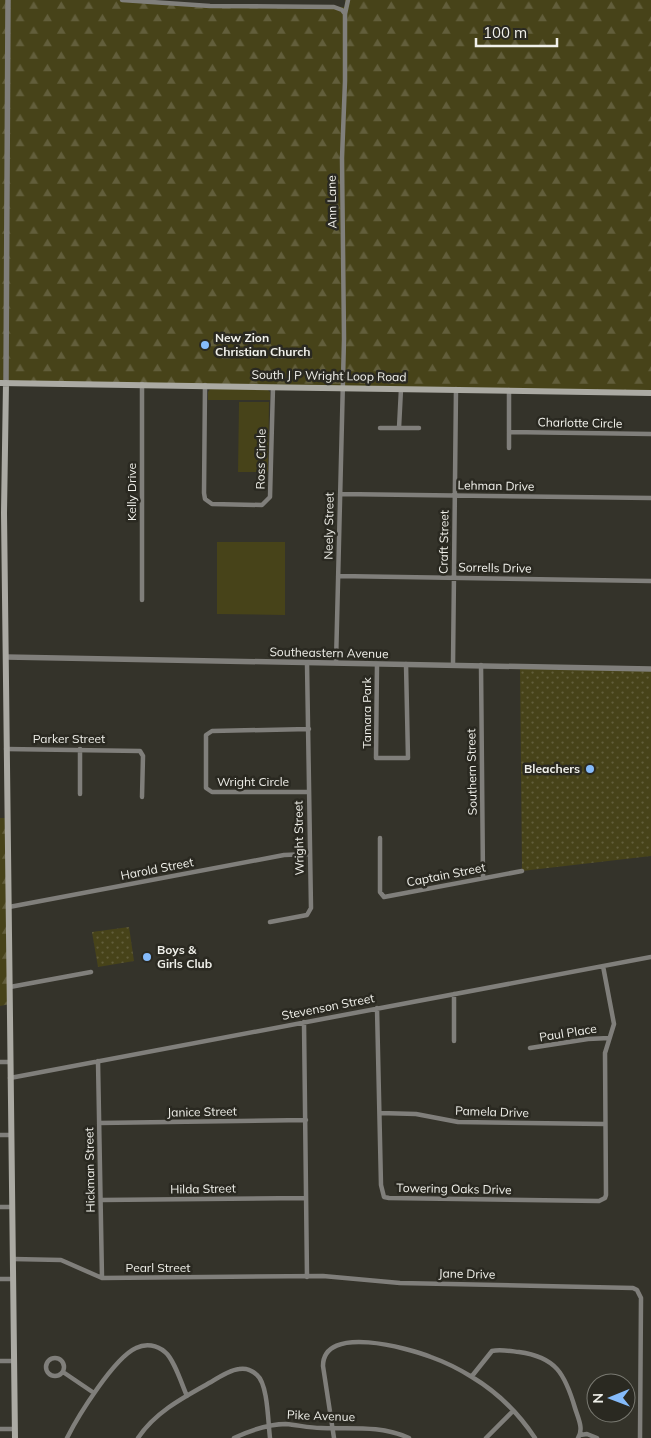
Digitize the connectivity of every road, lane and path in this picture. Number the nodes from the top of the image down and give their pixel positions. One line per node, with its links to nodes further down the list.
1 (8, 0): 5 (street)
2 (122, 0): 4 (street)
3 (348, 0): 4 (street, Ann Lane)
4 (345, 14): 9 (street, Ann Lane)
5 (3, 383): 6 (main road, South J P Wright Loop Road); 23 (main road)
6 (142, 384): 7 (main road, South J P Wright Loop Road); 28 (street, Kelly Drive)
7 (205, 385): 8 (main road, South J P Wright Loop Road); 8 (street, Ross Circle)
8 (273, 387): 9 (main road, South J P Wright Loop Road)
9 (342, 389): 10 (main road, South J P Wright Loop Road); 20 (street, Neely Street)
10 (401, 389): 11 (main road, South J P Wright Loop Road); 15 (street)
11 (456, 389): 12 (main road, South J P Wright Loop Road); 21 (street, Craft Street)
12 (509, 390): 13 (main road, South J P Wright Loop Road); 17 (street)
13 (651, 393)
14 (380, 428): 15 (street)
15 (399, 428): 16 (street)
16 (419, 428)
17 (509, 432): 18 (street, Charlotte Circle); 19 (street)
18 (651, 434)
19 (509, 448)
20 (340, 494): 21 (street, Lehman Drive); 24 (street, Neely Street)
21 (455, 495): 22 (street, Lehman Drive); 25 (street, Craft Street)
22 (651, 498)
23 (2, 513): 27 (main road)
24 (338, 576): 25 (street, Sorrells Drive); 31 (street, Neely Street)
25 (454, 578): 26 (street, Sorrells Drive); 34 (street, Craft Street)
26 (651, 581)
27 (3, 586): 29 (main road)
28 (142, 600)
29 (3, 657): 30 (street, Southeastern Avenue); 38 (main road)
30 (307, 663): 31 (street, Southeastern Avenue); 37 (street, Wright Street)
31 (336, 663): 32 (street, Southeastern Avenue)
32 (377, 664): 33 (street, Southeastern Avenue); 33 (street, Tamara Park)
33 (406, 664): 34 (street, Southeastern Avenue)
34 (453, 665): 35 (street, Southeastern Avenue)
35 (481, 665): 36 (street, Southeastern Avenue); 46 (street, Southern Street)
36 (651, 669)
37 (309, 729): 40 (street, Wright Street); 40 (street, Wright Circle)
38 (6, 749): 39 (street, Parker Street); 47 (main road)
39 (80, 749): 41 (street); 42 (street, Parker Street)
40 (309, 792): 44 (street, Wright Street)
41 (80, 794)
42 (142, 797)
43 (380, 838): 46 (street, Captain Street)
44 (309, 854): 47 (street, Harold Street); 48 (street, Wright Street)
45 (522, 871): 46 (street, Captain Street)
46 (483, 878)
47 (9, 907): 52 (main road)
48 (270, 922)
49 (651, 957): 50 (street, Stevenson Street)
50 (603, 966): 53 (street, Stevenson Street); 56 (street)
51 (91, 972): 52 (street)
52 (10, 987): 61 (main road)
53 (454, 994): 54 (street, Stevenson Street); 57 (street)
54 (377, 1008): 55 (street, Stevenson Street); 63 (street, Towering Oaks Drive)
55 (304, 1022): 59 (street, Stevenson Street); 64 (street)
56 (609, 1038): 58 (street, Paul Place); 66 (street)
57 (454, 1040)
58 (530, 1048)
59 (98, 1061): 62 (street, Stevenson Street); 65 (street, Hickman Street)
60 (0, 1062): 61 (street)
61 (9, 1062): 62 (main road)
62 (10, 1078): 68 (main road)
63 (380, 1113): 66 (street, Pamela Drive); 66 (street, Towering Oaks Drive)
64 (306, 1120): 65 (street, Janice Street); 69 (street)
65 (99, 1123): 70 (street, Hickman Street)
66 (604, 1124)
67 (0, 1135): 68 (street)
68 (11, 1135): 72 (main road)
69 (306, 1198): 70 (street, Hilda Street); 74 (street)
70 (101, 1200): 76 (street, Hickman Street)
71 (0, 1206): 72 (street)
72 (12, 1207): 73 (main road)
73 (13, 1259): 76 (street, Pearl Street); 77 (main road)
74 (307, 1277): 76 (street, Pearl Street); 100 (street, Jane Drive)
75 (0, 1278): 77 (street)
76 (102, 1278)
77 (13, 1279): 79 (main road)
78 (0, 1361): 79 (street)
79 (14, 1361): 87 (main road)
80 (63, 1372): 80 (street); 82 (street)
81 (472, 1376): 84 (street); 86 (street); 89 (street)
82 (94, 1393): 83 (street); 91 (street)
83 (187, 1396): 85 (street); 92 (street)
84 (513, 1412): 97 (street); 98 (street)
85 (268, 1426): 86 (street, Pike Avenue); 93 (street, Pike Avenue); 94 (street)
86 (332, 1428): 95 (street); 96 (street, Pike Avenue)
87 (15, 1429): 88 (street); 90 (main road)
88 (0, 1430)
89 (579, 1437): 99 (street)
90 (15, 1438)
91 (67, 1438)
92 (138, 1438)
93 (234, 1438)
94 (270, 1438)
95 (334, 1438)
96 (409, 1438)
97 (486, 1438)
98 (536, 1438)
99 (597, 1438)
100 (640, 1438)

